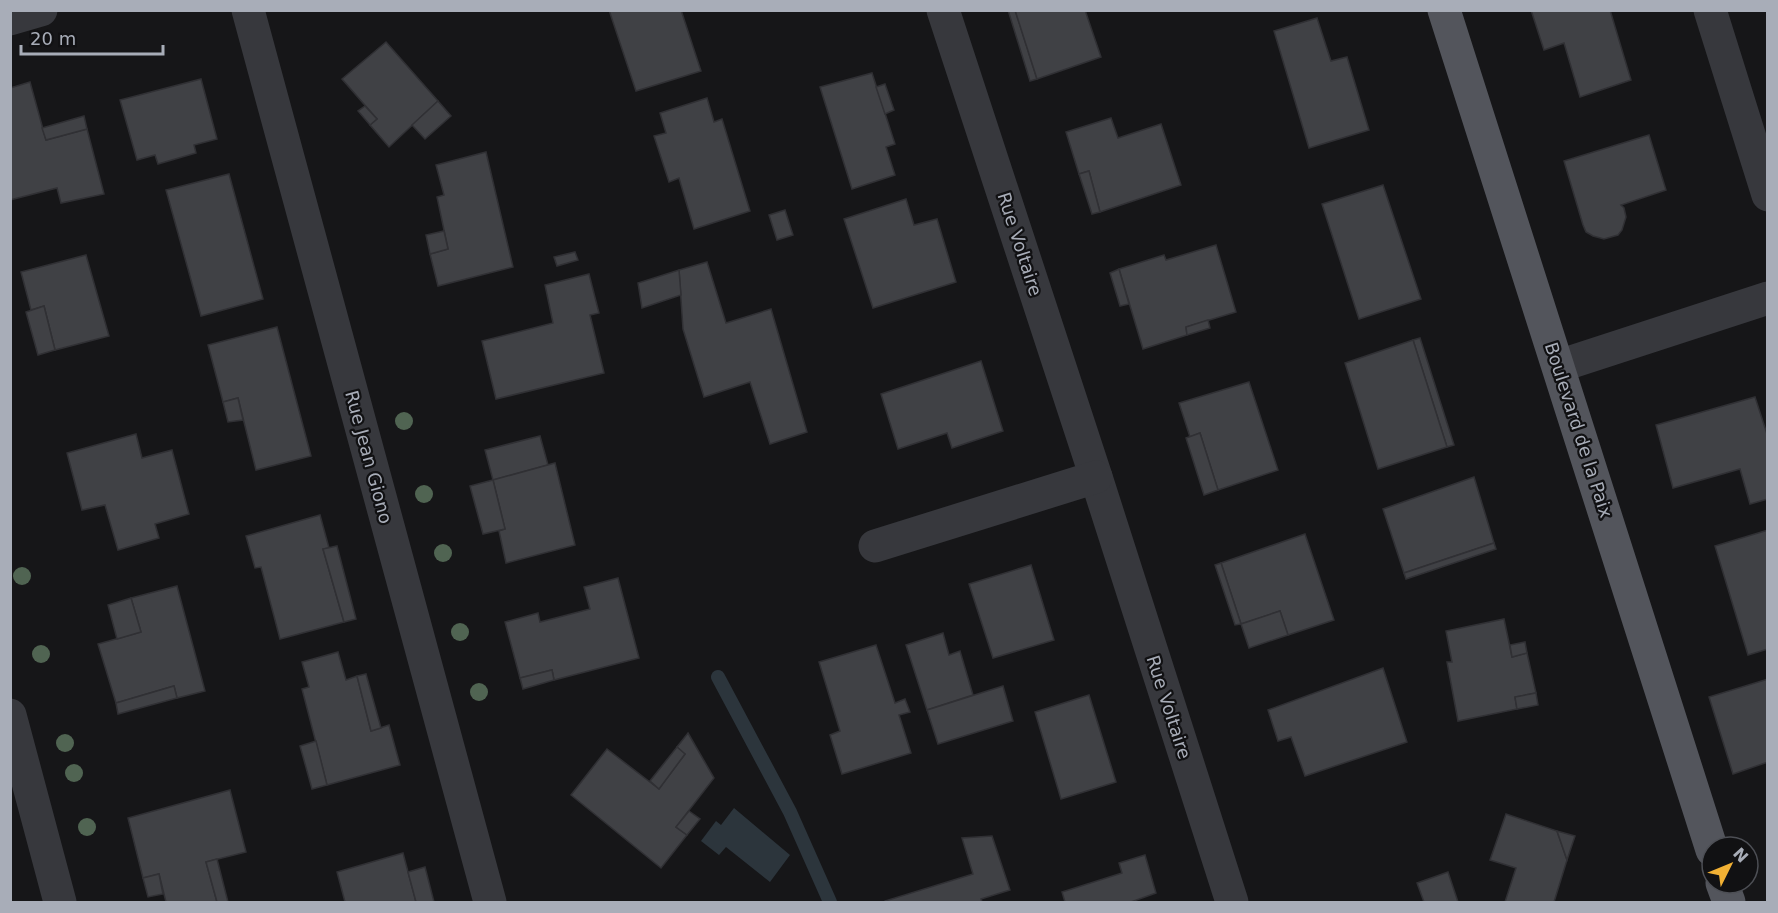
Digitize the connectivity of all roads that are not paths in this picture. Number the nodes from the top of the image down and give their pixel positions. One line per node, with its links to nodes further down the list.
1 (41, 10): 6 (street)
2 (248, 10): 15 (street, Rue Jean Giono)
3 (943, 10): 10 (street, Rue Voltaire)
4 (1444, 10): 9 (main road, Boulevard de la Paix)
5 (1710, 10): 7 (street)
6 (10, 19)
7 (1767, 195)
8 (1767, 298): 9 (street)
9 (1559, 366): 13 (main road, Boulevard de la Paix)
10 (1096, 477): 11 (street); 16 (street, Rue Voltaire)
11 (875, 546)
12 (10, 716): 14 (street)
13 (1707, 835)
14 (60, 903)
15 (490, 903)
16 (1232, 903)

